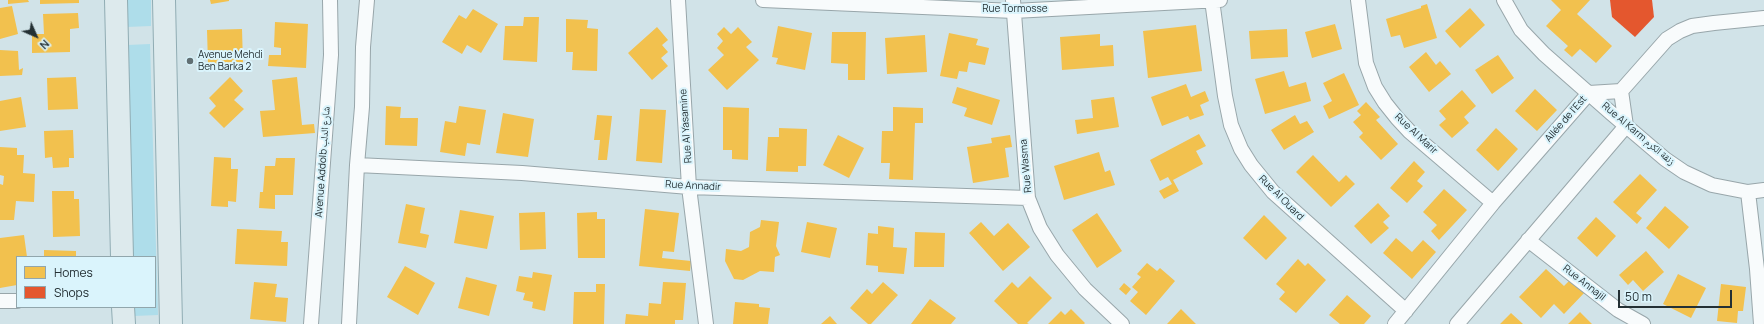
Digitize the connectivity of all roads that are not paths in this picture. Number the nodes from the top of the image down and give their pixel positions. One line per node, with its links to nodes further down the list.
1 (116, 0): 22 (main road)
2 (164, 0): 28 (main road)
3 (330, 0): 29 (street, Avenue Addolb شارع الدلب)
4 (368, 0): 15 (street)
5 (678, 0): 16 (street, Rue Al Yasamine)
6 (763, 0): 10 (street, Rue Tormosse)
7 (1215, 0): 10 (street, Rue Tormosse); 26 (street, Rue Al Ouard)
8 (1358, 0): 20 (street, Rue Al Marir)
9 (1504, 0): 13 (street, Rue Al Karm زنقة الكرم)
10 (1014, 6): 19 (street, Rue Wasma)
11 (1764, 18): 12 (street)
12 (1621, 91): 13 (street, Allée de l'Est); 14 (street)
13 (1589, 93): 14 (street, Rue Al Karm زنقة الكرم); 20 (street, Allée de l'Est)
14 (1626, 126): 18 (street, Rue Al Karm زنقة الكرم); 21 (street)
15 (357, 165): 16 (street, Rue Annadir); 30 (street)
16 (690, 187): 19 (street, Rue Annadir); 31 (street, Rue Al Yasamine)
17 (1764, 190): 18 (street, Rue Al Karm زنقة الكرم)
18 (1748, 192): 36 (street)
19 (1028, 198): 32 (street, Rue Wasma)
20 (1493, 203): 26 (street, Allée de l'Est)
21 (1528, 240): 34 (street); 35 (street, Rue Annajil)
22 (122, 256)
23 (0, 301): 24 (street)
24 (16, 301)
25 (124, 308): 27 (main road)
26 (1406, 311): 33 (street, Allée de l'Est)
27 (124, 324)
28 (171, 324)
29 (311, 324)
30 (349, 324)
31 (706, 324)
32 (1122, 324)
33 (1395, 324)
34 (1457, 324)
35 (1643, 324)
36 (1761, 324)

